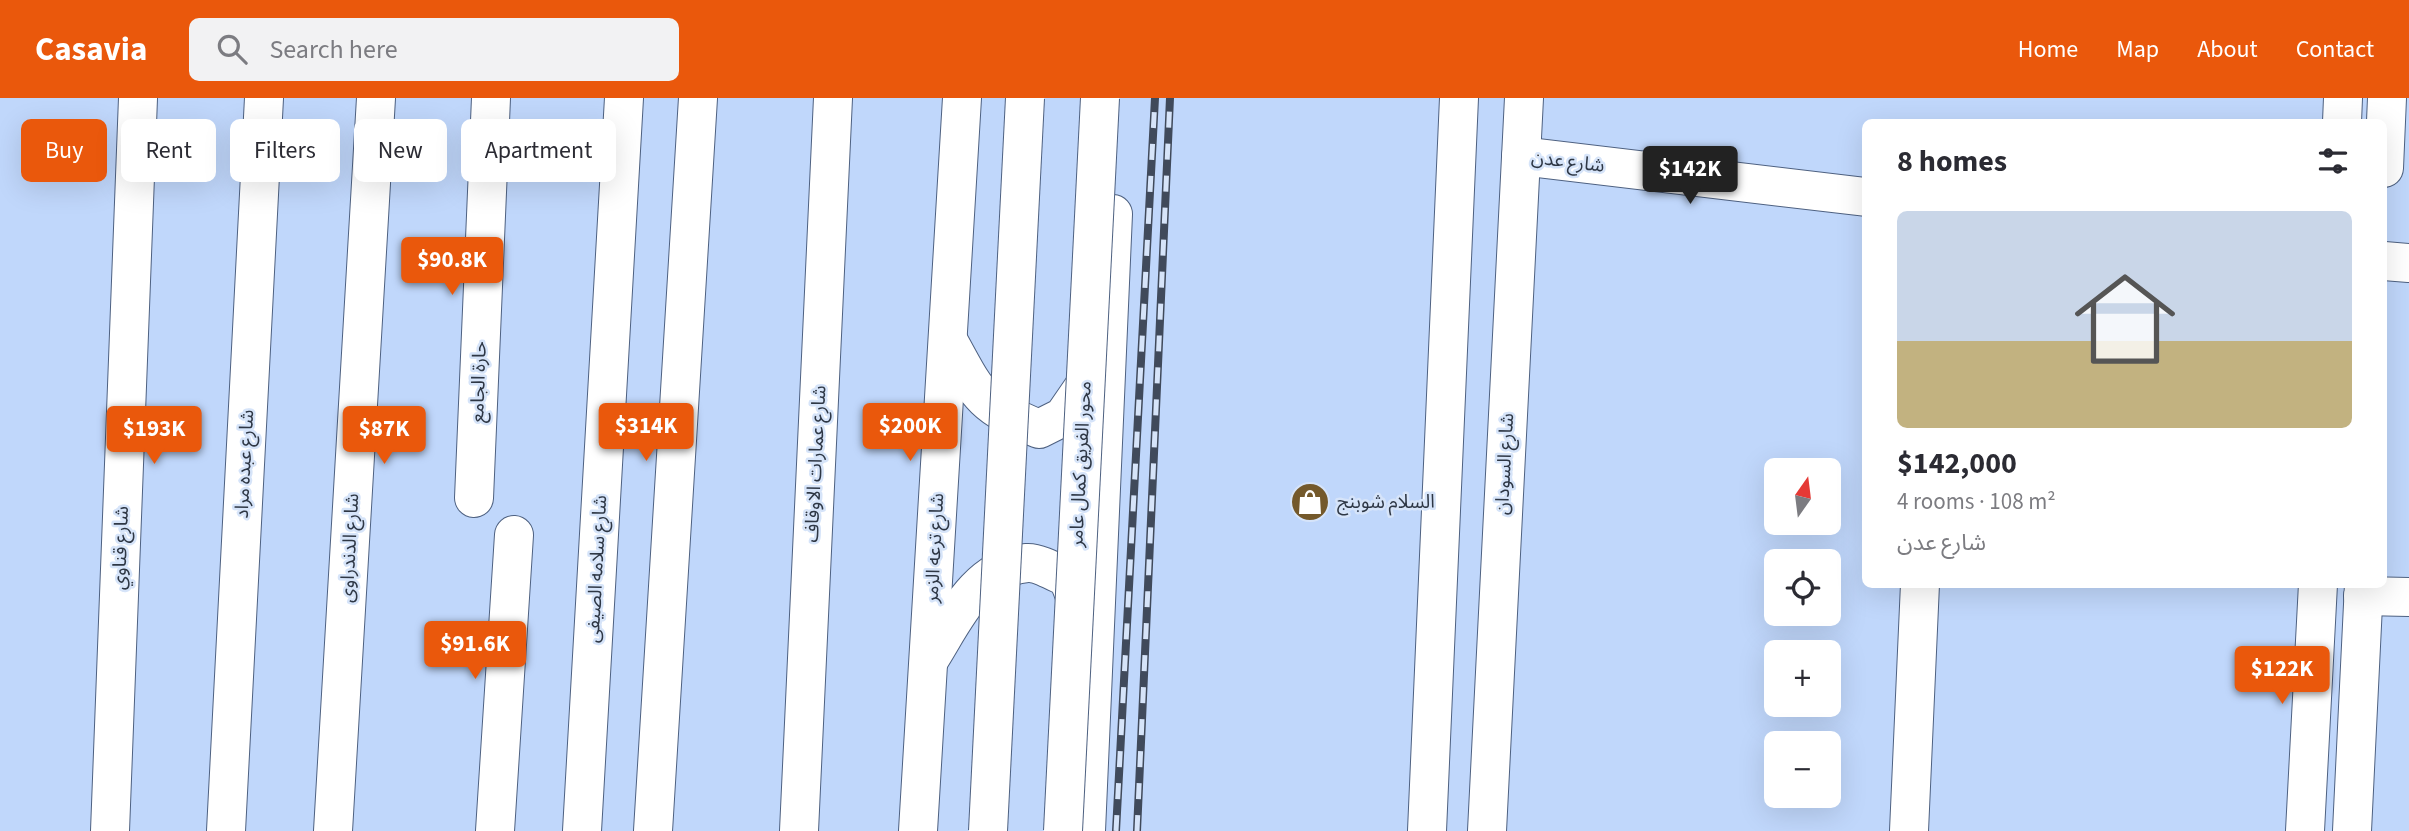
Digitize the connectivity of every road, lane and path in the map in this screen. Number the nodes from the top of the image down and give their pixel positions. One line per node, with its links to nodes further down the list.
1 (138, 98): 32 (main road, شارع قناوي)
2 (264, 98): 33 (main road, شارع عبده مراد)
3 (376, 98): 34 (main road, شارع الدندراوى)
4 (491, 98): 24 (main road, حارة الجامع)
5 (624, 98): 36 (main road, شارع سلامه الصيفى)
6 (698, 98): 37 (main road)
7 (833, 98): 38 (main road, شارع عمارات الاوقاف)
8 (962, 98): 22 (main road, شارع ترعه الزمر)
9 (1025, 98): 40 (main road, bridge)
10 (1100, 98): 41 (main road, محور الفريق كمال عامر, bridge)
11 (1118, 98): 23 (main road)
12 (1459, 98): 43 (main road)
13 (1524, 98): 18 (main road, شارع السودان)
14 (2343, 98): 16 (main road)
15 (2387, 98): 17 (main road)
16 (2342, 119)
17 (2386, 119)
18 (1521, 156): 19 (main road, شارع عدن); 44 (main road, شارع السودان)
19 (1862, 197)
20 (2387, 261): 21 (main road)
21 (2409, 264)
22 (947, 340): 23 (main road); 31 (main road, شارع ترعه الزمر)
23 (1107, 354): 30 (main road)
24 (474, 498)
25 (514, 535): 35 (main road)
26 (1920, 588): 45 (main road)
27 (2318, 588): 46 (main road)
28 (2363, 590): 29 (main road); 47 (main road)
29 (2409, 597)
30 (1095, 649): 31 (main road); 42 (main road)
31 (928, 662): 39 (main road, شارع ترعه الزمر)
32 (110, 831)
33 (226, 831)
34 (333, 831)
35 (495, 831)
36 (582, 831)
37 (653, 831)
38 (799, 831)
39 (918, 831)
40 (988, 831)
41 (1063, 831)
42 (1086, 831)
43 (1427, 831)
44 (1487, 831)
45 (1909, 831)
46 (2305, 831)
47 (2352, 831)

